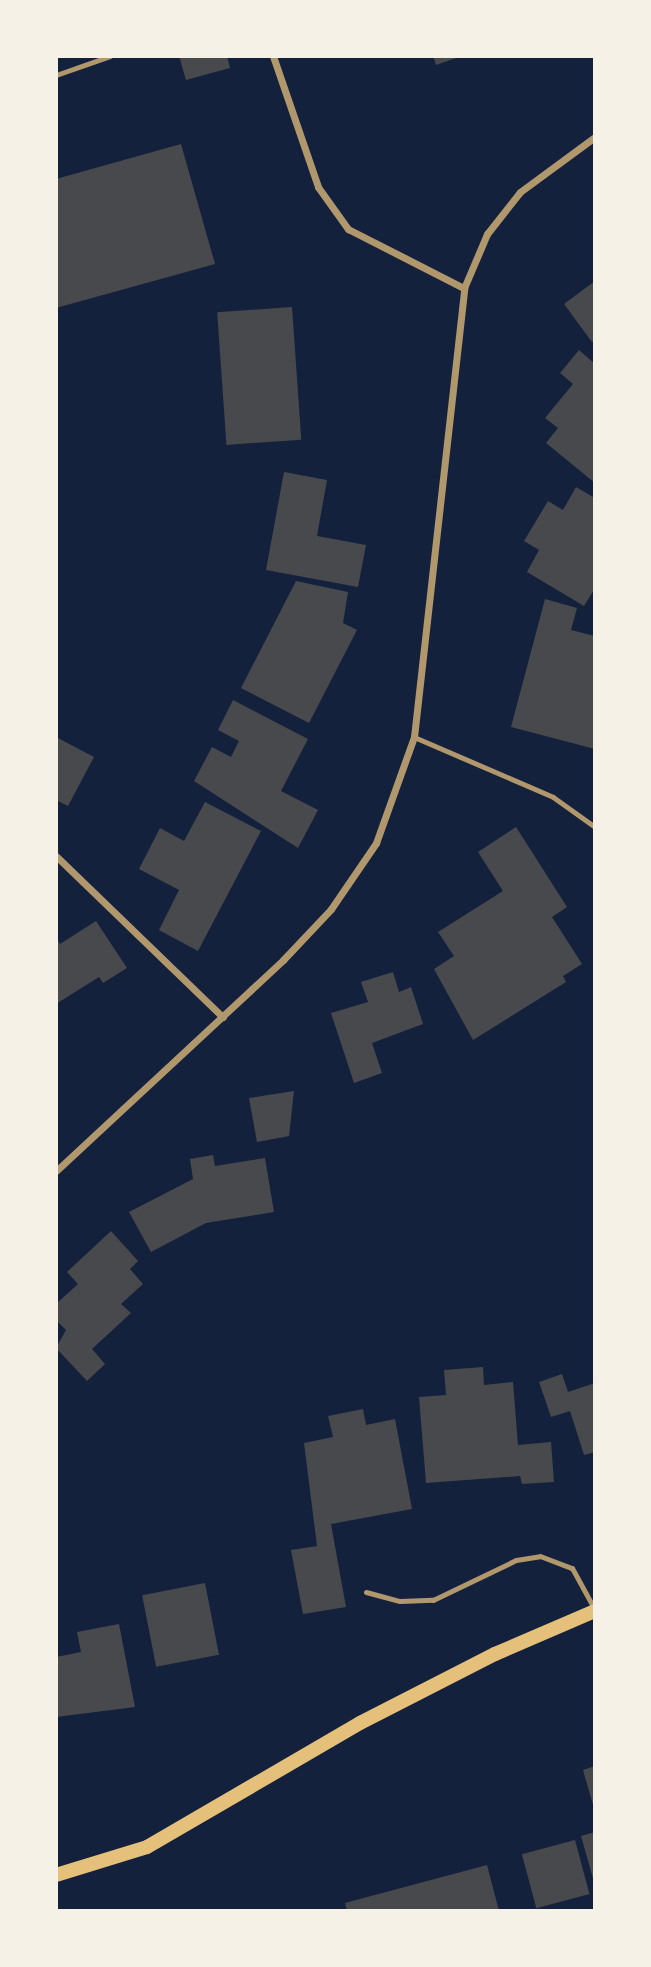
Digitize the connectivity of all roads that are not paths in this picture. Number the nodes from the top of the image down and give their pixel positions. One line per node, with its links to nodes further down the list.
1 (110, 56): 3 (lane)
2 (273, 56): 5 (street)
3 (56, 75)
4 (595, 137): 5 (street)
5 (464, 288): 6 (street)
6 (414, 737): 7 (lane); 9 (street)
7 (595, 827)
8 (56, 856): 9 (street)
9 (223, 1017): 10 (street)
10 (56, 1171)
11 (366, 1592): 12 (lane)
12 (595, 1611): 13 (main road)
13 (56, 1875)

